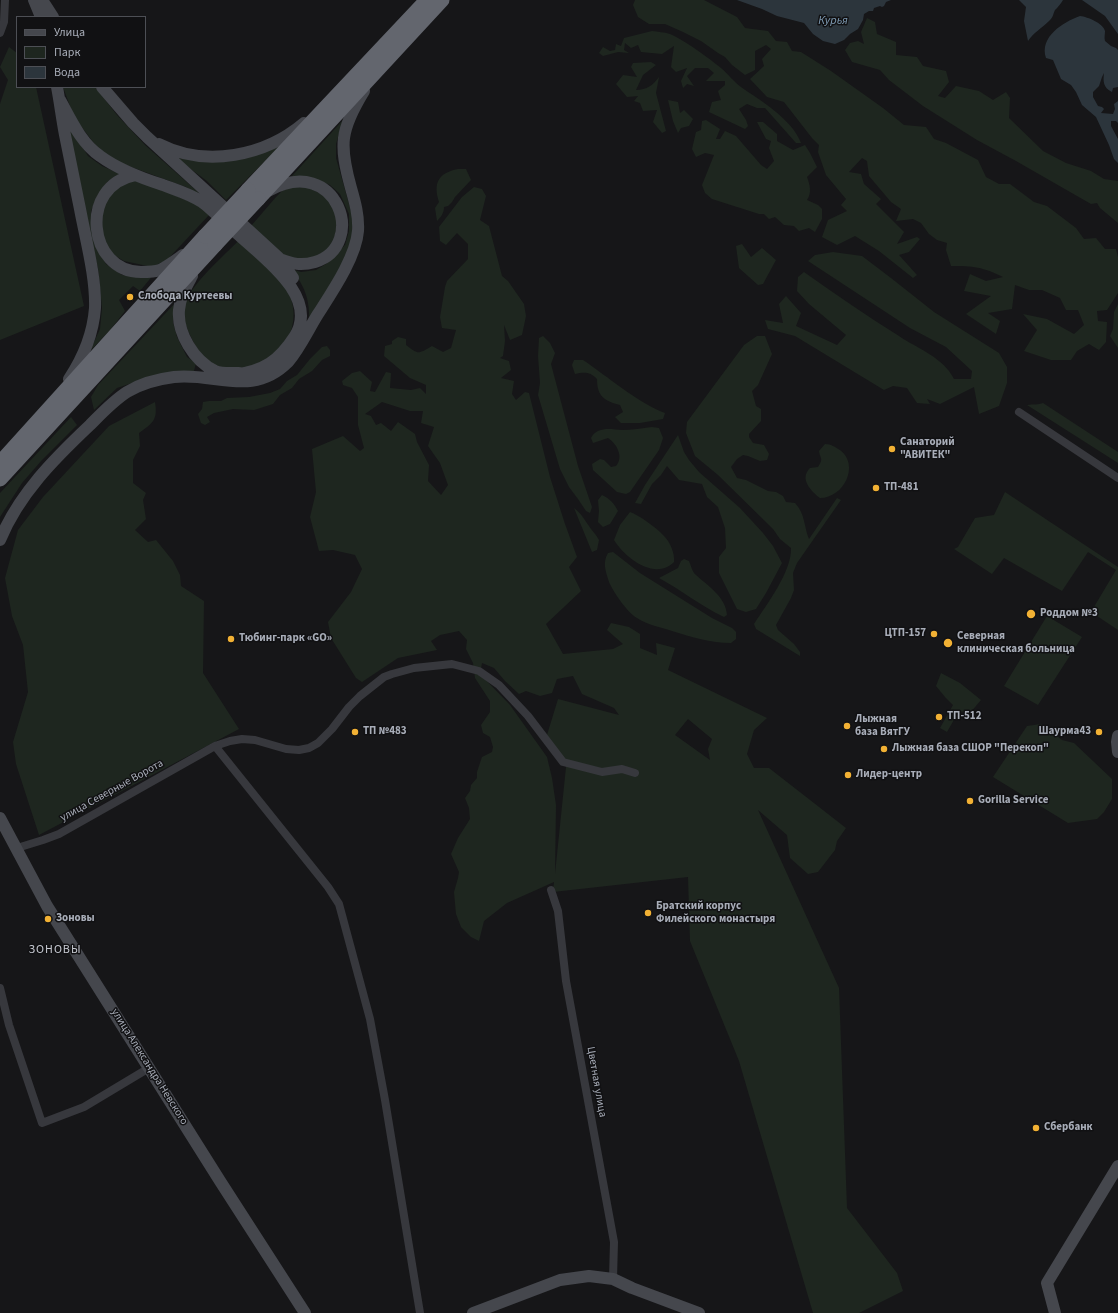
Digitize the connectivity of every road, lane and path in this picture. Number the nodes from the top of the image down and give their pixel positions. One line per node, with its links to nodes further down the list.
1 (34, 0): 6 (street)
2 (42, 0): 7 (street)
3 (427, 0): 12 (highway)
4 (442, 0): 9 (highway)
5 (5, 3): 8 (street)
6 (41, 16)
7 (52, 16)
8 (0, 33)
9 (380, 67): 16 (highway); 19 (street)
10 (57, 88): 13 (street)
11 (103, 88): 14 (street)
12 (336, 96): 14 (street); 16 (highway)
13 (60, 100): 15 (street); 22 (street)
14 (147, 137): 18 (street)
15 (135, 175): 17 (street); 20 (street)
16 (256, 194): 17 (highway, bridge); 18 (street)
17 (198, 253): 20 (street); 22 (highway); 26 (highway)
18 (280, 259): 19 (street)
19 (300, 344): 21 (street)
20 (247, 373): 21 (street)
21 (203, 378): 27 (street)
22 (56, 400): 24 (highway)
23 (1019, 412): 25 (street)
24 (0, 463)
25 (1118, 478)
26 (0, 479)
27 (0, 540)
28 (1118, 736): 30 (street)
29 (215, 746): 31 (street, улица Северные Ворота); 33 (street, улица Северные Ворота); 40 (street)
30 (1118, 752)
31 (635, 773)
32 (0, 818): 33 (street, улица Александра Невского)
33 (17, 848): 36 (street, улица Александра Невского)
34 (551, 890): 38 (street, Цветная улица)
35 (0, 988): 36 (street)
36 (149, 1068): 39 (street, улица Александра Невского)
37 (1118, 1166): 43 (street)
38 (613, 1279): 41 (street); 42 (street)
39 (305, 1313)
40 (420, 1313)
41 (473, 1313)
42 (698, 1313)
43 (1056, 1313)

